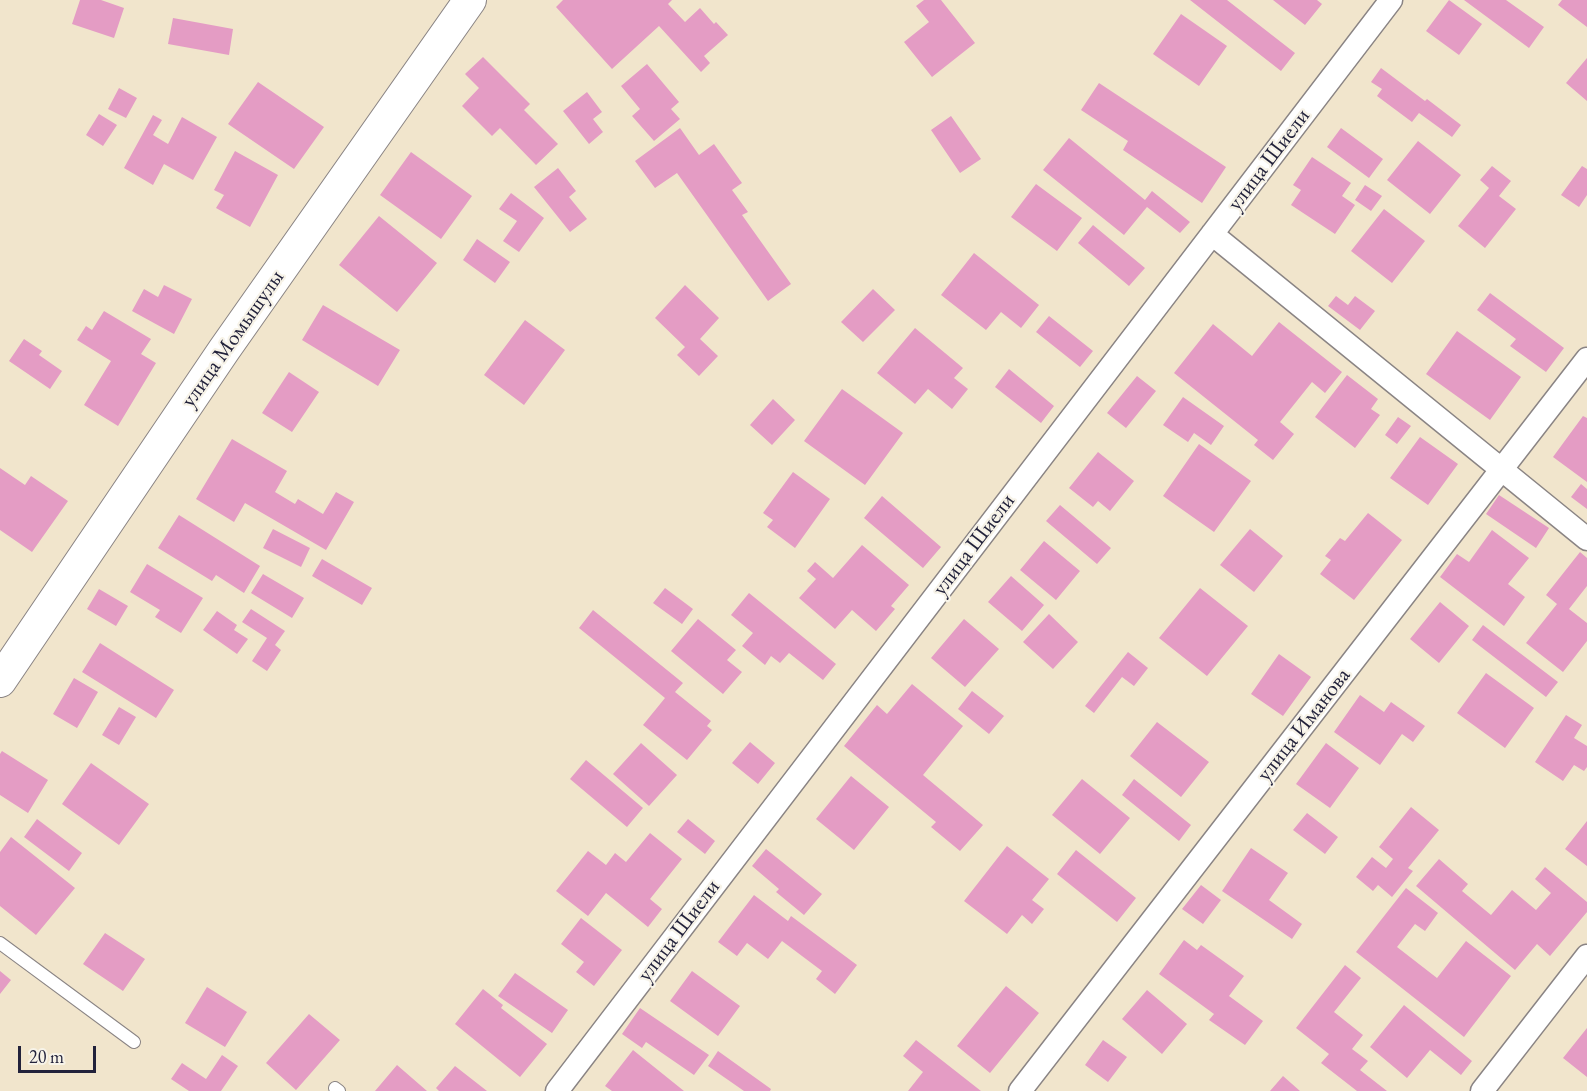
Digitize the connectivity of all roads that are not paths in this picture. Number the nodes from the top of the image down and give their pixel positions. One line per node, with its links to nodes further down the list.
1 (470, 0): 7 (street, улица Момышулы)
2 (1391, 0): 3 (street, улица Шиели)
3 (1212, 234): 5 (street); 11 (street, улица Шиели)
4 (1587, 359): 5 (street, улица Иманова)
5 (1501, 470): 6 (street); 12 (street, улица Иманова)
6 (1587, 540)
7 (0, 681)
8 (0, 943): 10 (lane)
9 (1587, 957): 13 (street)
10 (134, 1042)
11 (557, 1091)
12 (1020, 1091)
13 (1482, 1091)

